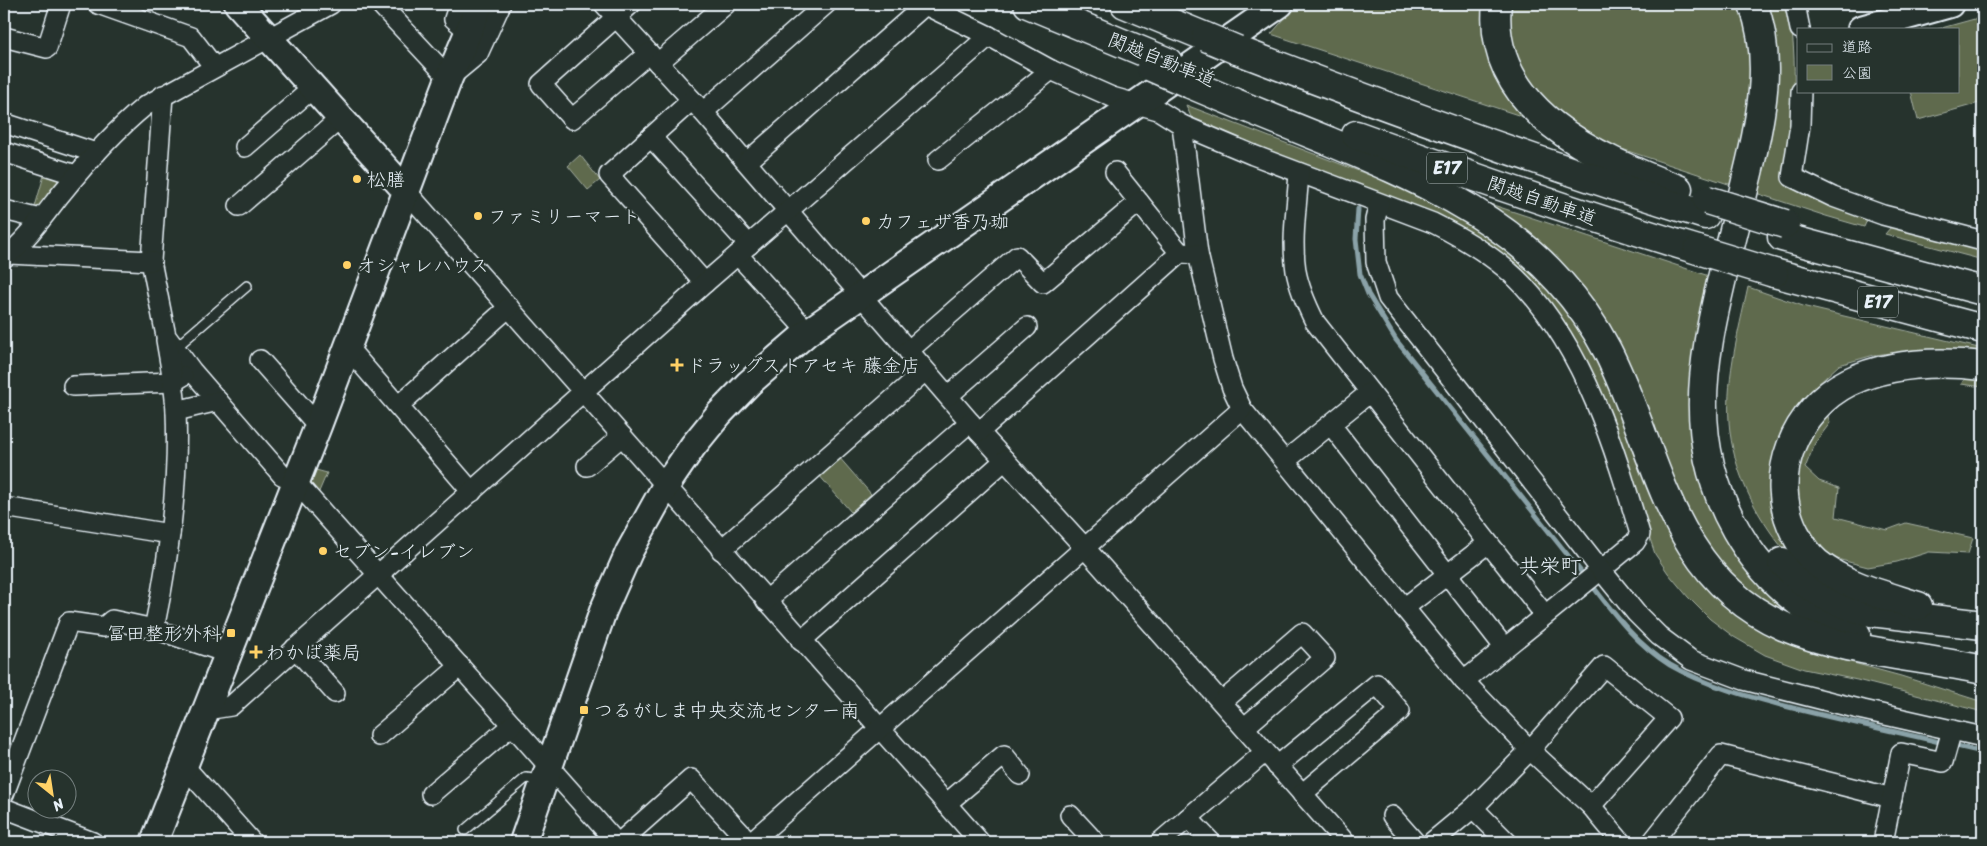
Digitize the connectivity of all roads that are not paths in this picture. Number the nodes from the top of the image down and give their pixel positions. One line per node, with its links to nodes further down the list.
1 (61, 4): 27 (street)
2 (98, 4): 31 (street)
3 (238, 4): 28 (street)
4 (331, 4): 28 (street)
5 (380, 4): 33 (street)
6 (459, 4): 25 (street)
7 (480, 4): 25 (street)
8 (501, 4): 33 (street)
9 (631, 4): 22 (street)
10 (726, 4): 29 (street)
11 (826, 4): 39 (street)
12 (924, 4): 26 (street); 48 (street)
13 (1014, 4): 30 (highway)
14 (1028, 4): 30 (highway, 関越自動車道 / E17)
15 (1125, 4): 56 (highway, 関越自動車道 / E17, bridge)
16 (1280, 4): 38 (street)
17 (1497, 4): 56 (highway)
18 (1754, 4): 119 (highway)
19 (1772, 4): 112 (highway)
20 (1795, 4): 23 (street)
21 (1950, 4): 24 (street)
22 (610, 10): 29 (street); 29 (street)
23 (1800, 28)
24 (1865, 28)
25 (469, 32): 33 (street)
26 (990, 36): 32 (street); 58 (street)
27 (4, 37)
28 (270, 38): 31 (street); 35 (street)
29 (654, 58): 39 (street)
30 (1160, 65): 34 (highway, 関越自動車道 / E17)
31 (214, 67): 37 (street)
32 (1051, 70): 38 (street); 47 (street)
33 (449, 78): 52 (street)
34 (1195, 80): 73 (highway, 関越自動車道 / E17, bridge); 119 (highway)
35 (314, 87): 40 (street); 44 (street)
36 (1801, 92): 61 (street)
37 (163, 95): 46 (street); 65 (street)
38 (1136, 104): 42 (street); 70 (street)
39 (698, 106): 43 (street); 48 (street)
40 (341, 118): 52 (street); 55 (street)
41 (4, 123): 46 (street)
42 (1182, 125): 50 (street); 63 (street)
43 (651, 137): 62 (street); 67 (street)
44 (245, 147)
45 (4, 152): 51 (street)
46 (96, 153): 51 (street)
47 (938, 160)
48 (747, 162): 58 (street)
49 (1115, 172): 53 (street)
50 (1299, 173): 54 (street); 85 (street)
51 (76, 175): 59 (street)
52 (407, 192): 71 (street); 76 (street)
53 (1138, 202): 63 (street); 77 (street)
54 (1379, 204): 106 (street); 106 (street)
55 (240, 206)
56 (1706, 207): 60 (highway, 関越自動車道 / E17)
57 (4, 210): 59 (street)
58 (787, 210): 62 (street); 70 (street)
59 (41, 219): 64 (street)
60 (1783, 231): 66 (highway); 69 (highway, 関越自動車道 / E17)
61 (1983, 241)
62 (744, 250): 67 (street); 74 (street)
63 (1189, 254): 89 (street); 93 (street)
64 (6, 256): 65 (street)
65 (151, 261): 75 (street)
66 (1983, 281)
67 (705, 283): 84 (street)
68 (247, 286): 75 (lane)
69 (1983, 291)
70 (859, 295): 74 (street); 77 (street)
71 (509, 307): 84 (street); 88 (street)
72 (1027, 327): 86 (street)
73 (1983, 329)
74 (808, 332): 99 (street)
75 (170, 342): 80 (street); 82 (street)
76 (348, 348): 88 (street); 92 (street)
77 (908, 351): 81 (street)
78 (260, 360): 92 (street)
79 (1983, 366): 112 (highway)
80 (192, 371): 82 (street); 87 (street)
81 (925, 371): 86 (street); 105 (street)
82 (173, 382): 83 (street); 90 (street)
83 (73, 386)
84 (583, 391): 94 (street); 100 (street)
85 (1369, 393): 91 (street); 103 (street)
86 (948, 396): 93 (street)
87 (218, 401): 90 (street); 98 (street)
88 (398, 406): 100 (street)
89 (1242, 409): 96 (street); 104 (street)
90 (176, 411): 102 (street)
91 (1331, 425): 96 (street); 108 (street)
92 (318, 426): 98 (street)
93 (974, 427): 95 (street); 109 (street)
94 (622, 436): 97 (street); 99 (street)
95 (1005, 460): 104 (street); 114 (street)
96 (1286, 461): 110 (street)
97 (587, 466)
98 (295, 481): 107 (street); 117 (street)
99 (665, 486): 105 (street); 134 (street)
100 (472, 492): 107 (street)
101 (4, 507): 102 (street)
102 (170, 534): 113 (street)
103 (1487, 544): 108 (street); 111 (street)
104 (1085, 548): 122 (street); 126 (street)
105 (721, 550): 109 (street)
106 (1601, 570): 111 (street); 127 (street)
107 (378, 574): 116 (street); 118 (street)
108 (1447, 575): 110 (street); 115 (street)
109 (766, 602): 114 (street)
110 (1404, 608): 120 (street)
111 (1545, 615): 115 (street)
112 (1980, 624)
113 (154, 629): 117 (street); 136 (street)
114 (801, 641): 126 (street)
115 (1504, 647): 120 (street)
116 (295, 648): 121 (street); 123 (street)
117 (227, 653): 123 (street)
118 (460, 666): 124 (street); 128 (street)
119 (1976, 668)
120 (1464, 681): 130 (street)
121 (335, 693)
122 (1222, 702): 125 (street); 125 (street)
123 (206, 710): 133 (street)
124 (512, 725): 134 (street); 137 (street)
125 (1245, 727): 131 (street)
126 (880, 729): 140 (street); 154 (street)
127 (1952, 730): 129 (street); 139 (street)
128 (379, 736)
129 (1983, 738)
130 (1530, 750): 141 (street); 141 (street); 143 (street)
131 (1265, 752): 132 (street); 146 (street)
132 (1277, 766): 138 (street); 138 (street)
133 (185, 767): 149 (street); 150 (street)
134 (546, 773): 147 (lane); 151 (street); 152 (street)
135 (1020, 775): 140 (street)
136 (4, 794)
137 (431, 794)
138 (1302, 794): 159 (street)
139 (1892, 798): 164 (street); 165 (street)
140 (946, 804): 155 (street)
141 (1591, 806): 163 (street)
142 (4, 808): 148 (street)
143 (1473, 808): 161 (street); 162 (street)
144 (1070, 815): 156 (street)
145 (1392, 816): 160 (street)
146 (1188, 818): 157 (street); 158 (street)
147 (465, 830)
148 (93, 842)
149 (154, 842)
150 (252, 842)
151 (523, 842)
152 (616, 842)
153 (620, 842): 154 (street)
154 (750, 842)
155 (980, 842)
156 (1096, 842)
157 (1160, 842)
158 (1211, 842)
159 (1345, 842)
160 (1415, 842)
161 (1432, 842)
162 (1507, 842)
163 (1621, 842)
164 (1652, 842)
165 (1883, 842)

